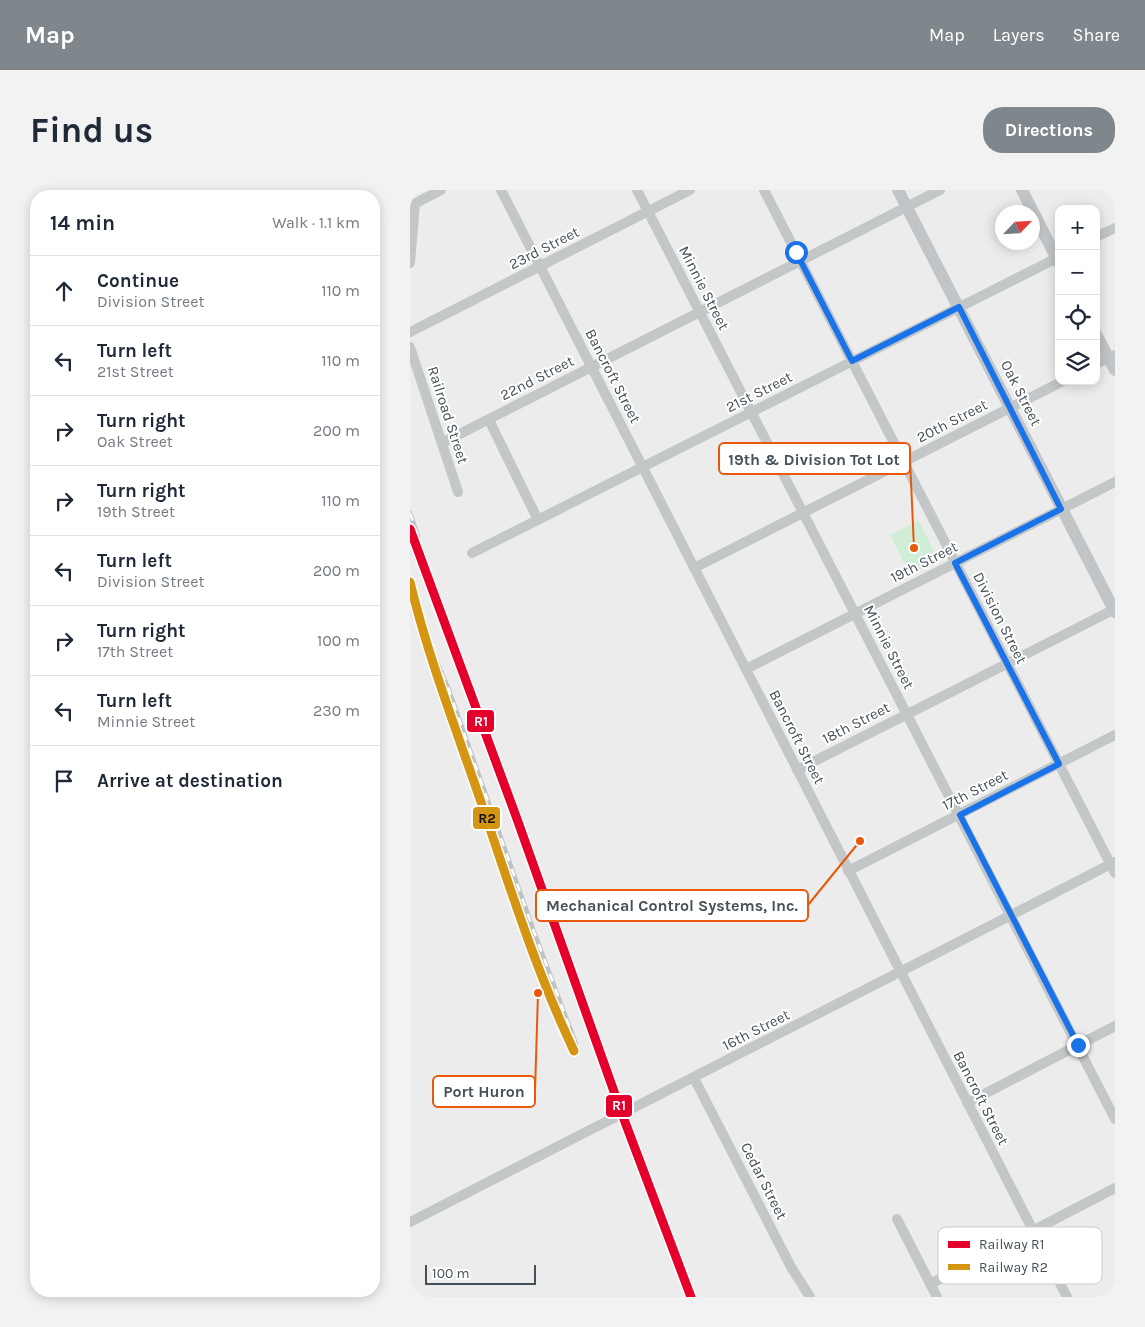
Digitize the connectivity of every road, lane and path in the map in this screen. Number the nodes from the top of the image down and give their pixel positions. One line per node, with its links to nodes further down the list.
1 (441, 190): 9 (street)
2 (501, 190): 18 (street, Bancroft Street)
3 (637, 190): 11 (street, Minnie Street)
4 (690, 190): 11 (street, 23rd Street)
5 (764, 190): 16 (street, Division Street)
6 (898, 190): 10 (main road, Oak Street)
7 (940, 190): 10 (street, 22nd Street)
8 (1022, 190): 14 (main road)
9 (412, 204): 17 (street)
10 (906, 207): 16 (street, 22nd Street); 19 (main road, Oak Street)
11 (648, 212): 18 (street, 23rd Street); 20 (street, Minnie Street)
12 (1115, 228): 13 (street)
13 (1100, 235)
14 (1055, 253)
15 (1055, 260): 19 (street, 21st Street)
16 (800, 261): 20 (street, 22nd Street); 25 (street, Division Street)
17 (410, 263)
18 (540, 266): 21 (street, 23rd Street); 27 (street, Bancroft Street)
19 (959, 307): 25 (street, 21st Street); 30 (main road, Oak Street)
20 (700, 312): 27 (street, 22nd Street); 31 (street, Minnie Street)
21 (410, 332)
22 (1100, 340): 24 (main road)
23 (410, 347): 33 (street, Railroad Street)
24 (1112, 356): 26 (street); 28 (main road)
25 (852, 361): 31 (street, 21st Street); 34 (street, Division Street)
26 (1100, 362)
27 (591, 367): 32 (street, 22nd Street); 35 (street, Bancroft Street)
28 (1115, 370)
29 (1055, 385): 30 (street, 20th Street)
30 (1010, 408): 34 (street, 20th Street); 38 (main road, Oak Street)
31 (751, 413): 35 (street, 21st Street); 39 (street, Minnie Street)
32 (489, 420): 33 (street, 22nd Street); 40 (street)
33 (442, 443): 37 (street, Railroad Street)
34 (904, 462): 39 (street, 20th Street); 42 (street, Division Street)
35 (643, 468): 40 (street, 21st Street); 43 (street, Bancroft Street)
36 (1115, 482): 38 (street, 19th Street)
37 (458, 492)
38 (1061, 509): 42 (street, 19th Street); 44 (main road, Oak Street)
39 (804, 513): 43 (street, 20th Street); 45 (street, Minnie Street)
40 (538, 520): 41 (street, 21st Street)
41 (472, 554)
42 (955, 563): 45 (street, 19th Street); 46 (street, Division Street)
43 (694, 568): 47 (street, Bancroft Street)
44 (1115, 610): 46 (street, 18th Street)
45 (856, 613): 47 (street, 19th Street); 48 (street, Minnie Street)
46 (1007, 663): 48 (street, 18th Street); 50 (street, Division Street)
47 (746, 669): 51 (street, Bancroft Street)
48 (907, 714): 51 (street, 18th Street); 52 (street, Minnie Street)
49 (1115, 735): 50 (street, 17th Street)
50 (1059, 764): 52 (street, 17th Street); 53 (street, Division Street)
51 (797, 770): 54 (street, Bancroft Street)
52 (960, 815): 54 (street, 17th Street); 55 (street, Minnie Street)
53 (1114, 866): 55 (street, 16th Street)
54 (848, 871): 56 (street, Bancroft Street)
55 (1011, 915): 56 (street, 16th Street); 58 (street, Minnie Street)
56 (900, 972): 59 (street, 16th Street); 60 (street, Bancroft Street)
57 (1115, 1026): 58 (street)
58 (1078, 1045): 60 (street); 61 (street, Minnie Street)
59 (694, 1078): 64 (street, 16th Street); 70 (street, Cedar Street)
60 (967, 1102): 65 (street, Bancroft Street)
61 (1115, 1119)
62 (1115, 1188): 66 (street)
63 (897, 1219): 68 (street)
64 (410, 1222)
65 (1031, 1227)
66 (1041, 1227)
67 (938, 1280): 68 (street)
68 (930, 1284): 71 (street)
69 (1061, 1284): 72 (street, Bancroft Street)
70 (810, 1297)
71 (937, 1297)
72 (1068, 1297)

